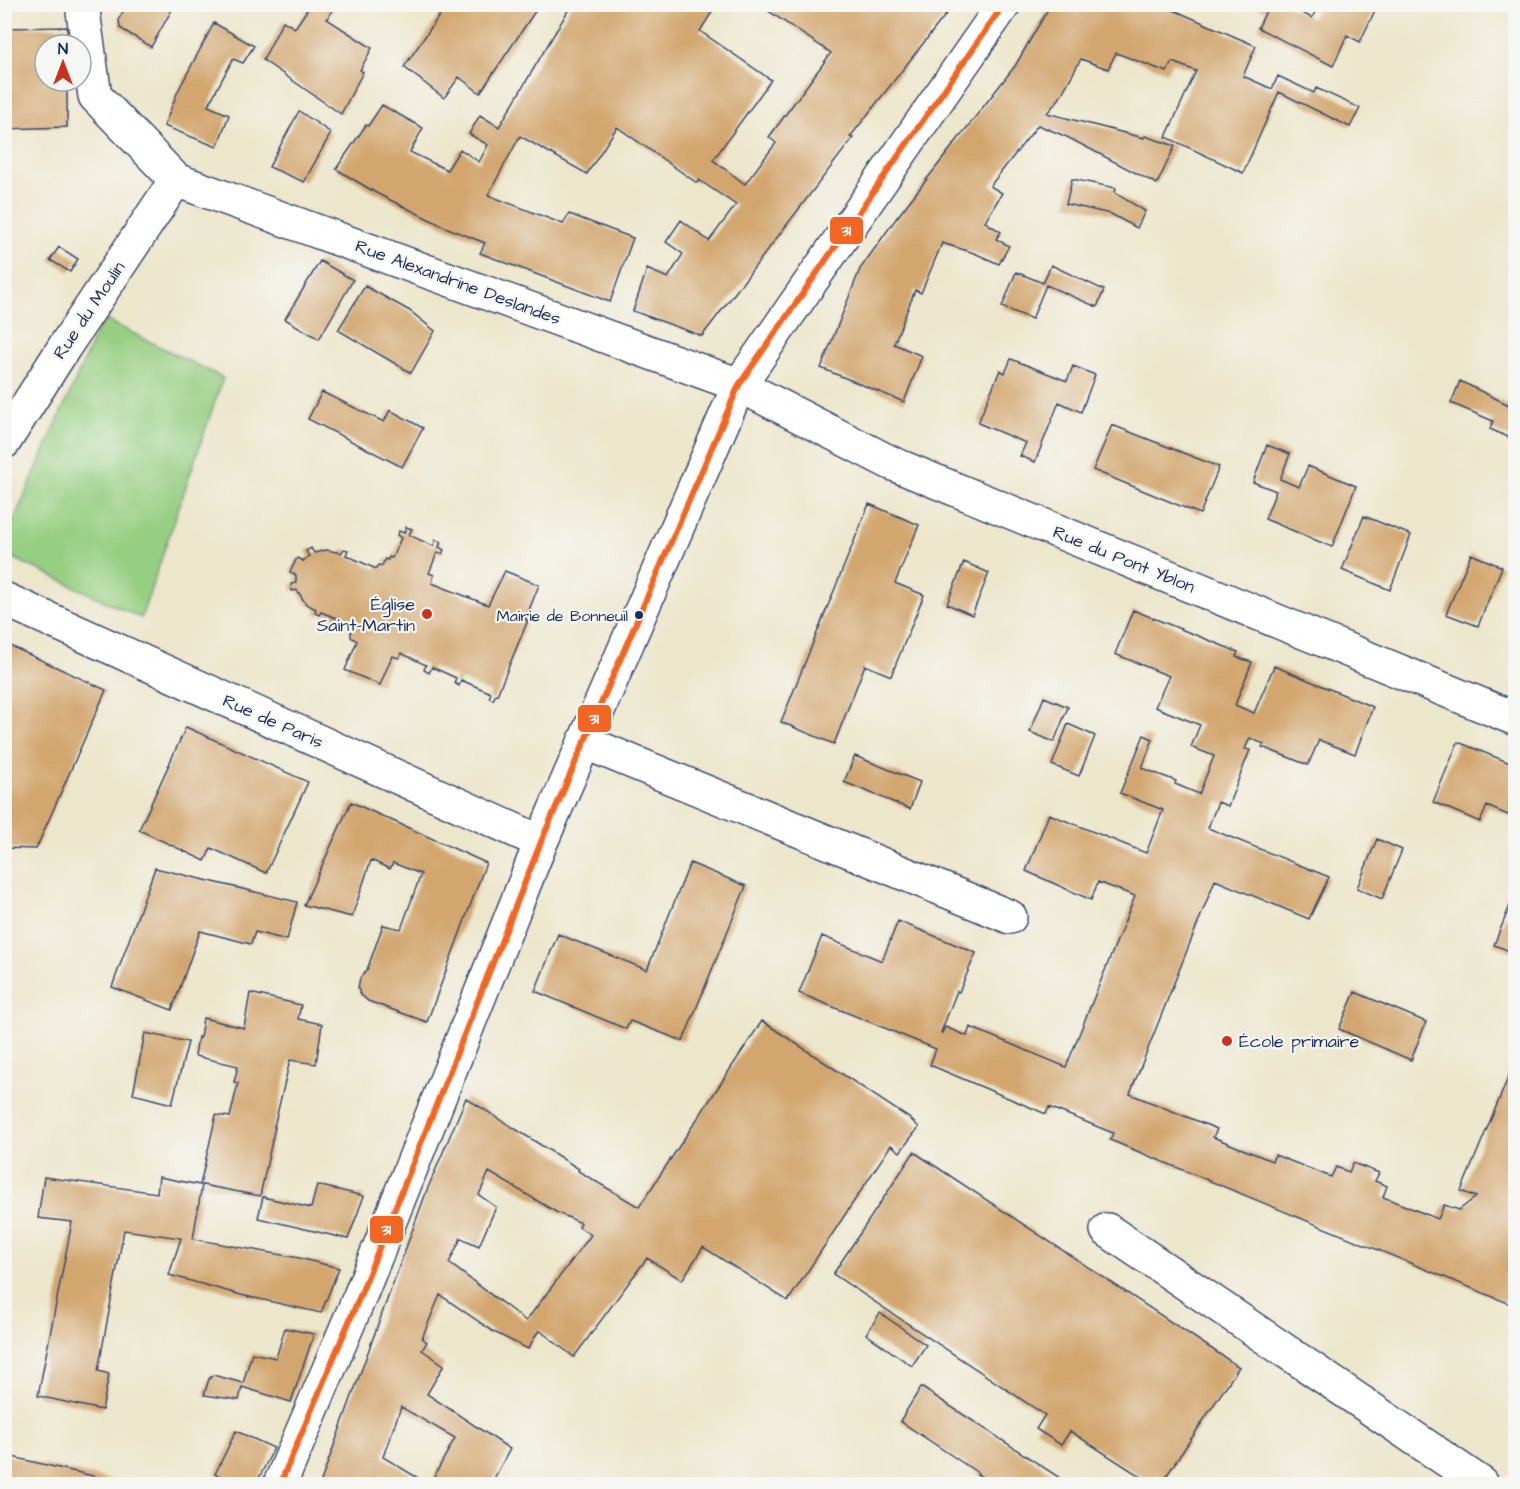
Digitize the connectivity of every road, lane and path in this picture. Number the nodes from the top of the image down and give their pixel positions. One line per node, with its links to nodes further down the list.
1 (82, 4): 3 (street)
2 (1004, 4): 4 (street)
3 (176, 180): 4 (street, Rue Alexandrine Deslandes); 5 (street, Rue du Moulin)
4 (740, 385): 7 (street, Rue du Pont Yblon); 8 (street)
5 (4, 442)
6 (4, 599): 9 (street, Rue de Paris)
7 (1515, 719)
8 (584, 742): 9 (street); 10 (street)
9 (541, 842): 12 (street)
10 (1010, 917)
11 (1107, 1230): 13 (street)
12 (280, 1485)
13 (1482, 1485)

